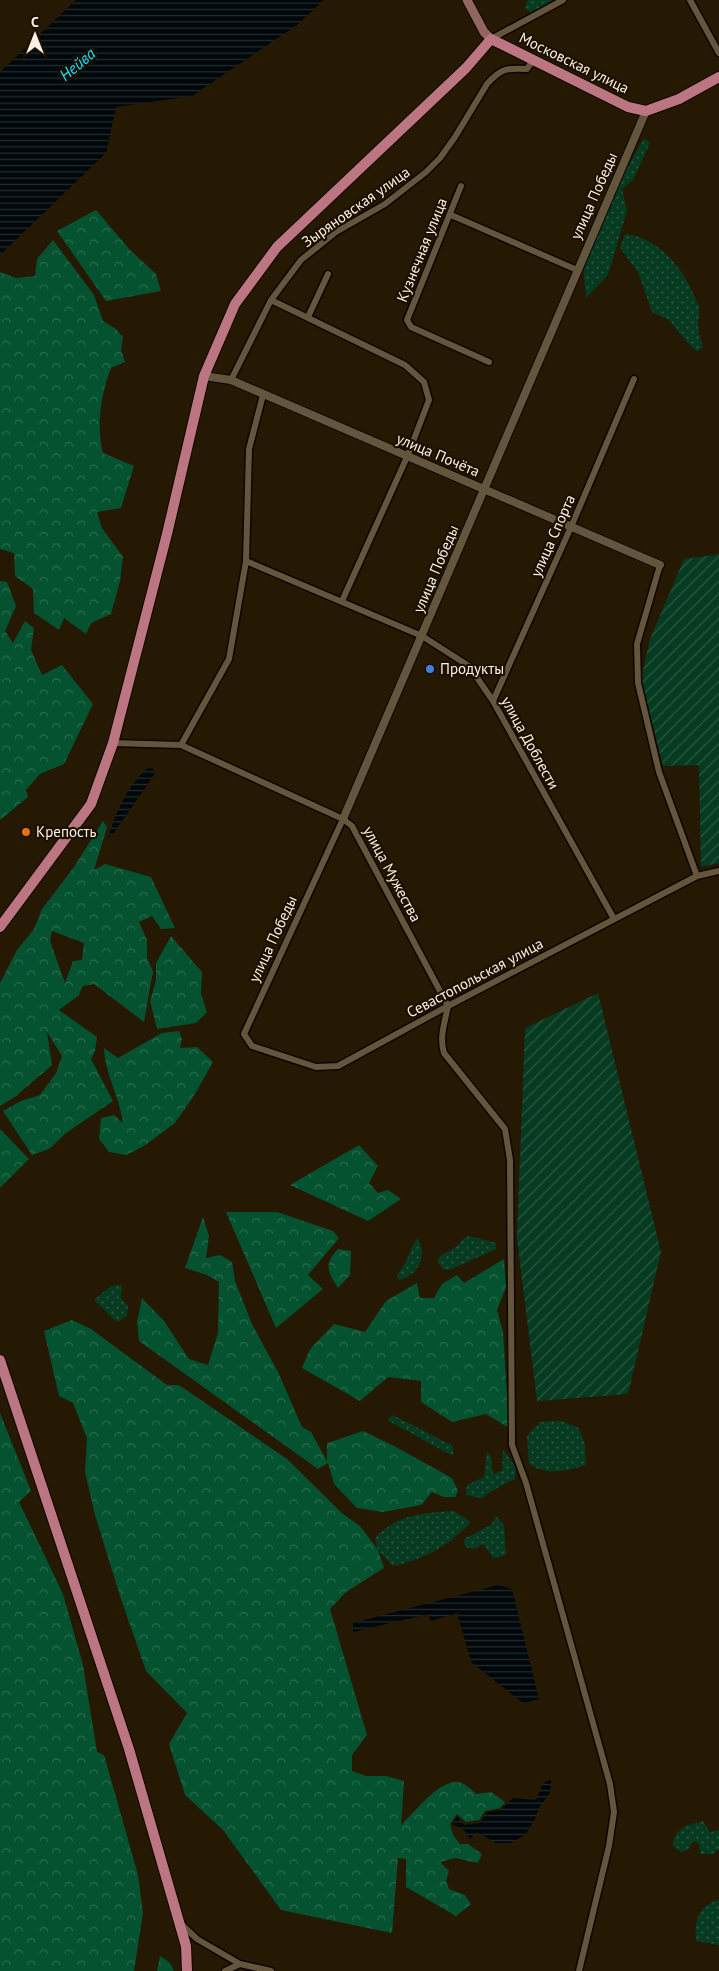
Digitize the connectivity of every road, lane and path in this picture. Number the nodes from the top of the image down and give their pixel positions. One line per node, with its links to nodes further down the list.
1 (467, 0): 4 (main road)
2 (563, 0): 4 (street)
3 (690, 0): 5 (street)
4 (491, 39): 6 (main road, Московская улица); 16 (main road)
5 (719, 53)
6 (534, 59): 8 (main road, Московская улица); 13 (street, Зыряновская улица)
7 (719, 76): 8 (main road)
8 (646, 111): 11 (street, улица Победы)
9 (461, 186): 10 (street, Кузнечная улица)
10 (451, 215): 11 (street); 15 (street, Кузнечная улица)
11 (577, 270): 21 (street, улица Победы)
12 (328, 274): 14 (street)
13 (271, 300): 14 (street); 18 (street, Зыряновская улица)
14 (308, 317): 20 (street)
15 (489, 362)
16 (204, 376): 18 (street, улица Почёта); 28 (main road)
17 (634, 379): 22 (street, улица Спорта)
18 (231, 380): 19 (street, улица Почёта)
19 (263, 394): 20 (street, улица Почёта); 23 (street)
20 (407, 456): 21 (street, улица Почёта); 25 (street)
21 (484, 490): 22 (street, улица Почёта); 26 (street, улица Победы)
22 (571, 527): 24 (street, улица Почёта); 27 (street, улица Спорта)
23 (246, 561): 25 (street, улица Доблести); 29 (street)
24 (660, 565): 32 (street)
25 (342, 601): 26 (street, улица Доблести)
26 (422, 636): 27 (street, улица Доблести); 30 (street, улица Победы)
27 (493, 701): 33 (street, улица Доблести)
28 (113, 743): 29 (street, улица Мужества); 34 (main road)
29 (181, 745): 30 (street, улица Мужества)
30 (343, 819): 35 (street, улица Мужества); 36 (street, улица Победы)
31 (719, 871): 32 (street, Севастопольская улица)
32 (697, 876): 33 (street, Севастопольская улица)
33 (614, 919): 35 (street, Севастопольская улица)
34 (0, 927)
35 (448, 1006): 36 (street, Севастопольская улица); 43 (street)
36 (244, 1034)
37 (0, 1360): 38 (main road)
38 (179, 1922): 39 (street); 40 (main road)
39 (240, 1964): 41 (street); 42 (street)
40 (187, 1971)
41 (225, 1971)
42 (271, 1971)
43 (579, 1971)

